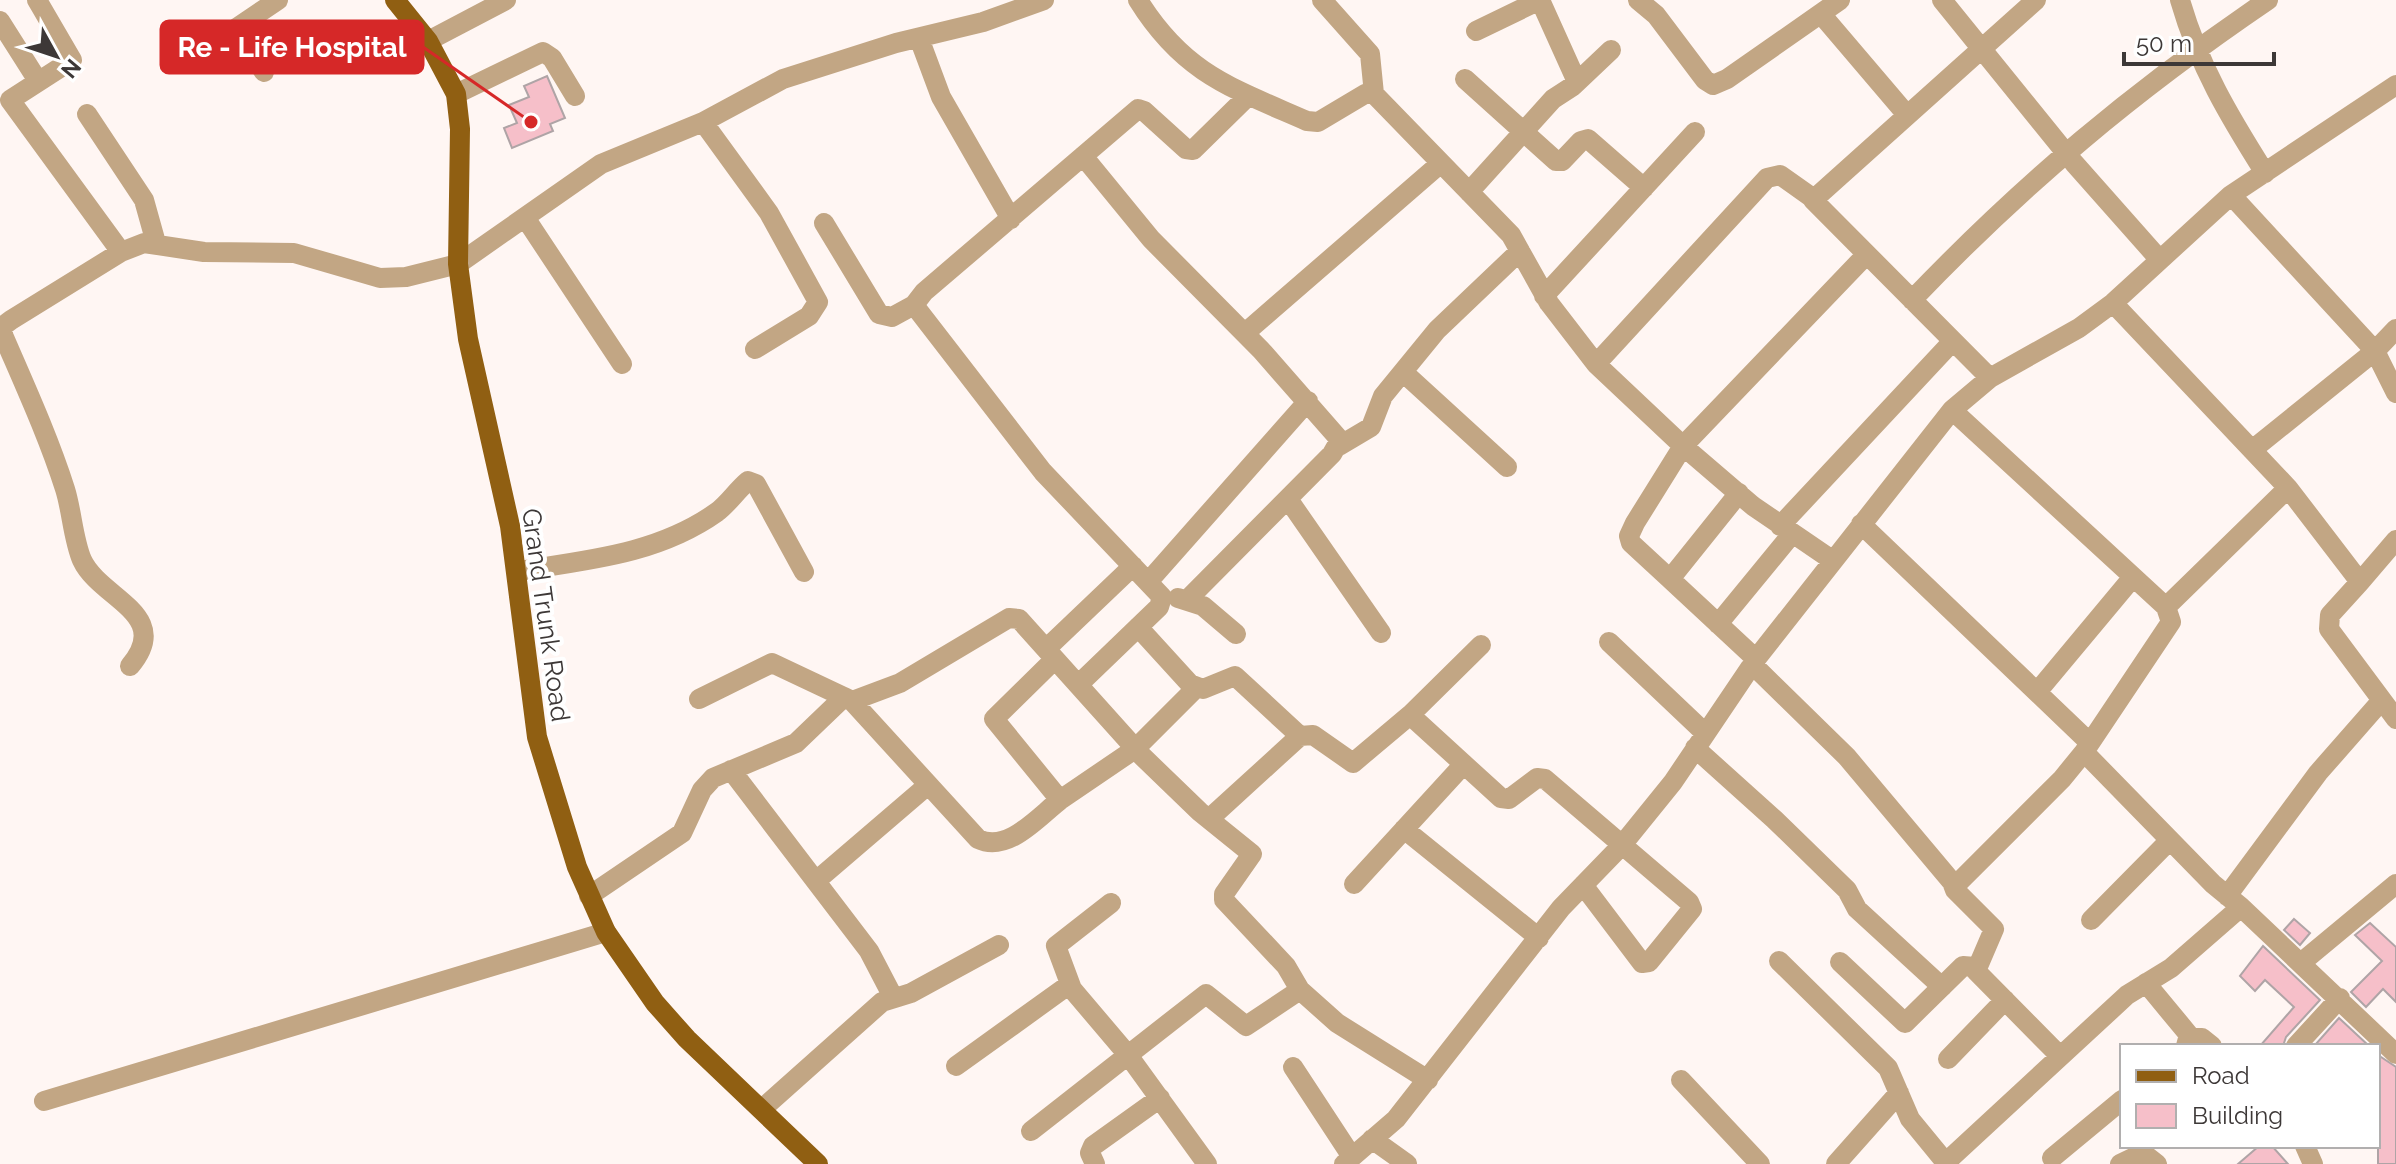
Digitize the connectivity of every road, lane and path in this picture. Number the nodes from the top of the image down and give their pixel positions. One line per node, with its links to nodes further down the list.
1 (37, 0): 25 (street)
2 (278, 0): 23 (street)
3 (395, 0): 19 (main road, Grand Trunk Road)
4 (506, 0): 19 (street)
5 (1044, 0): 18 (street)
6 (1138, 0): 31 (street)
7 (1322, 0): 29 (street)
8 (1540, 0): 17 (street); 26 (street)
9 (1638, 0): 15 (street)
10 (1840, 0): 15 (street)
11 (1942, 0): 21 (street)
12 (2036, 0): 21 (street)
13 (2180, 0): 22 (street)
14 (2268, 0): 22 (street)
15 (1821, 14): 33 (street)
16 (0, 21): 25 (street)
17 (1476, 31)
18 (919, 38): 34 (street); 46 (street)
19 (428, 41): 28 (main road, Grand Trunk Road)
20 (1611, 50): 26 (street)
21 (1982, 50): 33 (street); 37 (street)
22 (2194, 50): 37 (street); 40 (street)
23 (264, 72)
24 (1465, 79): 35 (street)
25 (38, 81): 50 (street)
26 (1577, 82): 35 (street)
27 (2396, 85): 40 (street)
28 (456, 94): 30 (street); 53 (main road, Grand Trunk Road)
29 (1374, 94): 31 (street); 39 (street)
30 (575, 96)
31 (1248, 96): 38 (street)
32 (87, 114): 48 (street)
33 (1907, 115): 44 (street)
34 (703, 122): 45 (street); 62 (street)
35 (1523, 131): 41 (street); 42 (street)
36 (1695, 132): 41 (street)
37 (2064, 152): 52 (street); 55 (street)
38 (1083, 156): 46 (street); 60 (street)
39 (1441, 163): 42 (street); 60 (street)
40 (2265, 173): 43 (street)
41 (1644, 188): 54 (street)
42 (1469, 192): 49 (street)
43 (2231, 195): 52 (street); 63 (street)
44 (1814, 199): 51 (street); 65 (street)
45 (526, 219): 53 (street); 64 (street)
46 (1011, 219): 57 (street)
47 (824, 223): 57 (street)
48 (156, 243): 50 (street); 53 (street)
49 (1520, 251): 54 (street); 66 (street)
50 (121, 252): 58 (street)
51 (1866, 255): 55 (street); 72 (street)
52 (2159, 259): 56 (street)
53 (458, 264): 82 (main road, Grand Trunk Road)
54 (1544, 296): 65 (street)
55 (1912, 300): 61 (street)
56 (2113, 303): 67 (street); 73 (street)
57 (914, 305): 84 (street)
58 (1, 329): 99 (street)
59 (2396, 329): 63 (street)
60 (1245, 333): 69 (street)
61 (1952, 342): 67 (street); 79 (street)
62 (755, 349)
63 (2375, 351): 68 (street); 73 (street)
64 (622, 364)
65 (1596, 364): 72 (street)
66 (1403, 372): 71 (street); 74 (street)
67 (1990, 378): 70 (street)
68 (2396, 393)
69 (1308, 401): 71 (street); 84 (street)
70 (1952, 410): 78 (street); 85 (street)
71 (1339, 446): 77 (street)
72 (1683, 446): 76 (street); 86 (street)
73 (2252, 450): 75 (street)
74 (1507, 467)
75 (2288, 488): 87 (street); 90 (street)
76 (1739, 493): 79 (street); 86 (street)
77 (1288, 499): 89 (street); 93 (street)
78 (1861, 524): 81 (street); 102 (street)
79 (1786, 530): 81 (street); 91 (street)
80 (2396, 540): 87 (street)
81 (1832, 560): 98 (street)
82 (518, 571): 83 (street); 125 (main road, Grand Trunk Road)
83 (804, 572)
84 (1140, 574): 88 (street); 97 (street)
85 (2133, 577): 90 (street); 102 (street)
86 (1670, 579): 91 (street)
87 (2360, 582): 105 (street)
88 (1162, 597): 89 (street); 92 (street)
89 (1188, 599): 94 (street)
90 (2166, 607): 110 (street)
91 (1718, 624): 98 (street)
92 (1138, 627): 100 (street); 101 (street)
93 (1381, 633)
94 (1236, 634)
95 (1609, 642): 109 (street)
96 (1481, 645): 106 (street)
97 (1051, 653): 100 (street); 104 (street); 115 (street)
98 (1754, 662): 109 (street); 121 (street)
99 (130, 666)
100 (1079, 684): 111 (street)
101 (1196, 688): 108 (street); 111 (street)
102 (2037, 692): 110 (street)
103 (699, 699): 104 (street)
104 (848, 699): 113 (street); 114 (street)
105 (2382, 700): 107 (street); 126 (street)
106 (1410, 715): 108 (street); 112 (street)
107 (2396, 719)
108 (1300, 736): 116 (street)
109 (1700, 741): 119 (street); 137 (street)
110 (2087, 748): 118 (street); 121 (street)
111 (1135, 749): 115 (street); 116 (street)
112 (1464, 764): 117 (street); 119 (street)
113 (731, 770): 120 (street); 125 (street)
114 (928, 785): 115 (street); 120 (street)
115 (1060, 800)
116 (1209, 819): 139 (street)
117 (1404, 829): 122 (street); 130 (street)
118 (2170, 840): 126 (street); 128 (street)
119 (1622, 845): 124 (street); 124 (street)
120 (816, 881): 140 (street)
121 (1952, 882): 135 (street)
122 (1354, 884)
123 (2396, 884): 134 (street)
124 (1583, 885): 130 (street)
125 (589, 896): 129 (main road, Grand Trunk Road)
126 (2234, 901): 134 (street); 136 (street)
127 (1111, 903): 138 (street)
128 (2091, 920)
129 (606, 932): 156 (street); 158 (main road, Grand Trunk Road)
130 (1539, 938): 152 (street)
131 (999, 945): 140 (street)
132 (1779, 961): 154 (street)
133 (1840, 962): 137 (street)
134 (2302, 962): 141 (street)
135 (1975, 967): 137 (street); 142 (street)
136 (2146, 983): 143 (street); 148 (street)
137 (1942, 987)
138 (1072, 989): 147 (street); 150 (street)
139 (1300, 990): 147 (street); 152 (street)
140 (893, 997): 158 (street)
141 (2340, 998): 145 (street); 146 (street)
142 (2005, 1000): 148 (street); 149 (street)
143 (2188, 1042): 144 (street)
144 (2210, 1044)
145 (2298, 1044)
146 (2390, 1048)
147 (1128, 1055): 155 (street); 159 (street)
148 (2060, 1056): 169 (street)
149 (1948, 1059)
150 (956, 1066)
151 (1293, 1067): 162 (street)
152 (1428, 1080): 160 (street)
153 (1681, 1080): 167 (street)
154 (1899, 1093): 168 (street); 169 (street)
155 (1160, 1098): 164 (street); 165 (street)
156 (44, 1101)
157 (2120, 1102): 161 (street)
158 (762, 1109): 163 (main road, Grand Trunk Road)
159 (1031, 1131)
160 (1372, 1139): 162 (street); 166 (street)
161 (2052, 1158)
162 (1348, 1160)
163 (818, 1164)
164 (1095, 1164)
165 (1207, 1164)
166 (1407, 1164)
167 (1760, 1164)
168 (1836, 1164)
169 (1946, 1164)
170 (2120, 1164): 171 (street)
171 (2157, 1164)

